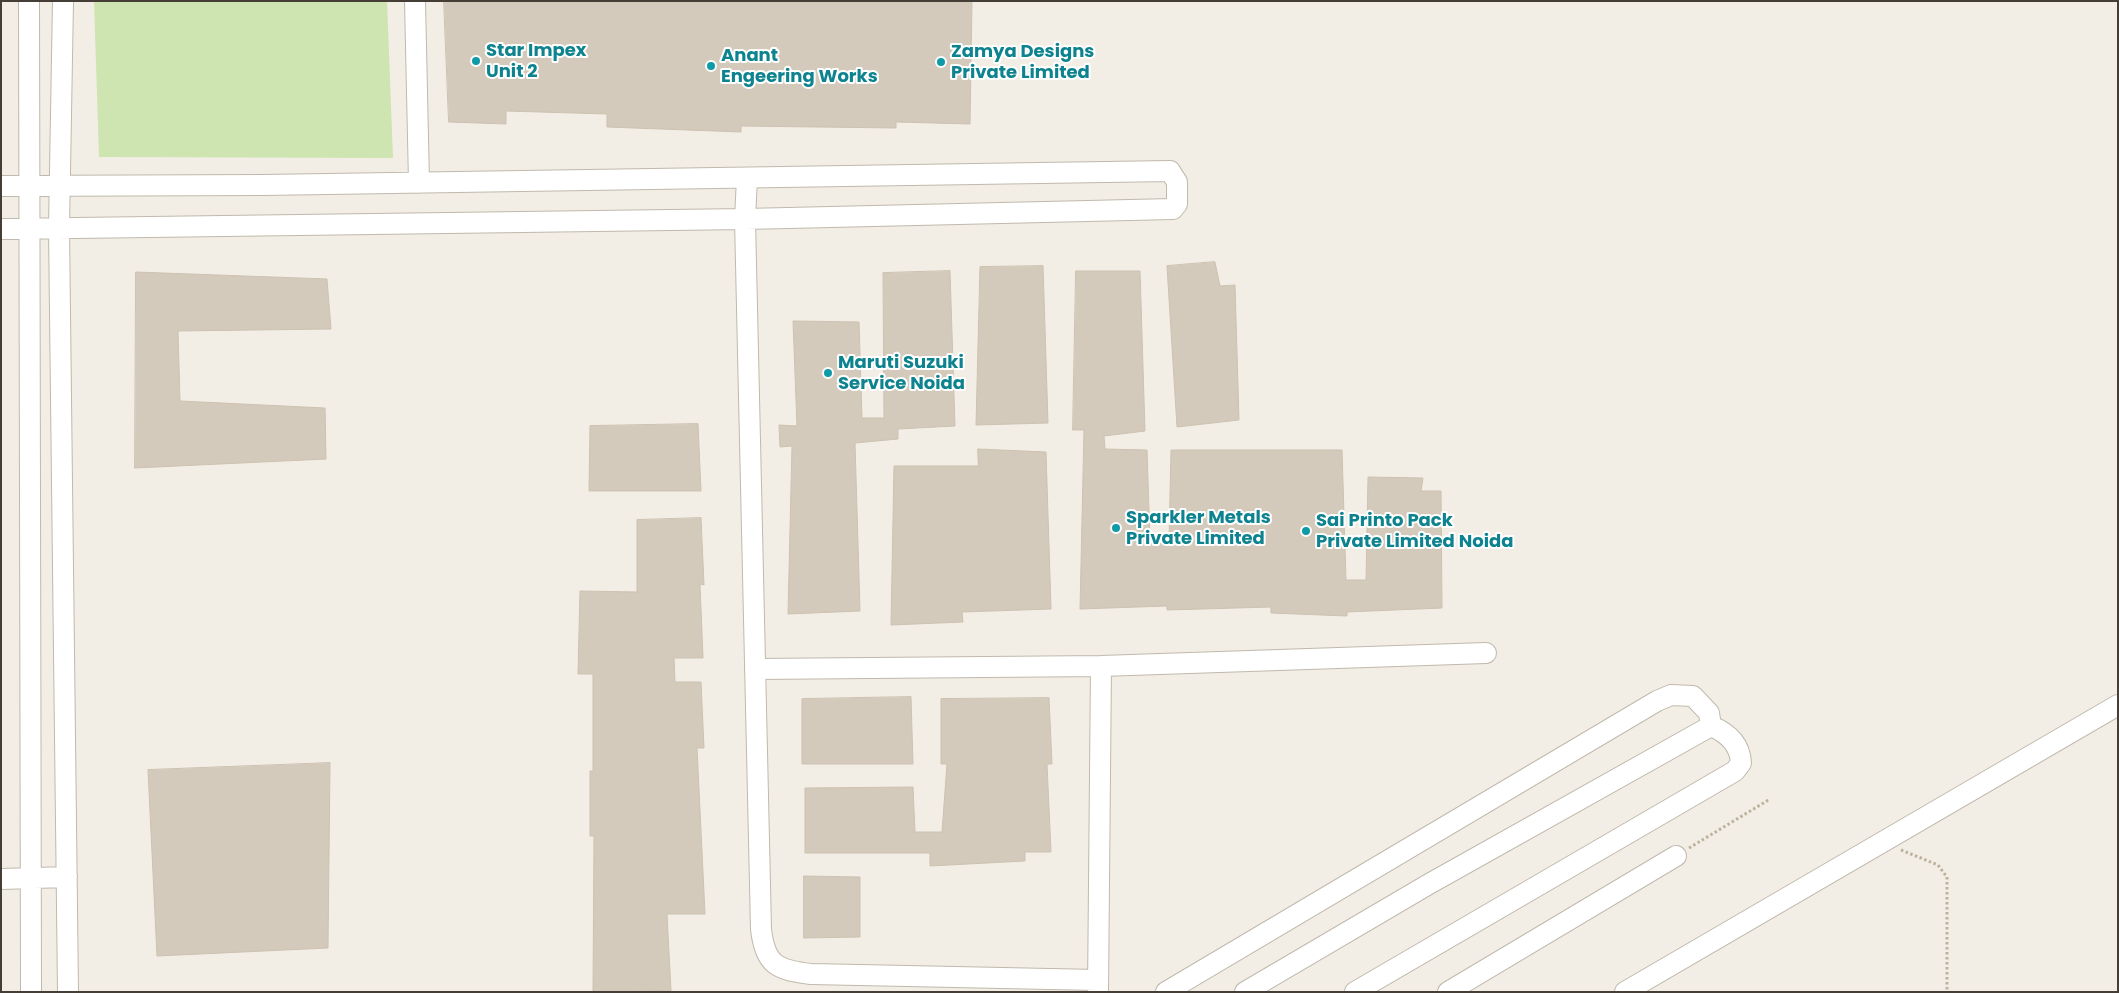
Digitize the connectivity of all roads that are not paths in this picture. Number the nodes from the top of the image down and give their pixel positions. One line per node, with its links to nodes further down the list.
1 (29, 1): 6 (street)
2 (63, 1): 8 (street)
3 (415, 1): 5 (street)
4 (746, 178): 5 (street); 9 (street); 9 (street)
5 (419, 183): 8 (street)
6 (29, 185): 7 (street); 8 (street); 12 (street)
7 (1, 186)
8 (60, 186): 10 (street)
9 (745, 218): 10 (street); 15 (street)
10 (59, 228): 12 (street); 19 (street)
11 (1, 229): 12 (street)
12 (29, 229): 20 (street)
13 (1486, 654): 14 (street)
14 (1101, 666): 15 (street); 22 (street)
15 (755, 669): 22 (street)
16 (2118, 706): 29 (street)
17 (1711, 726): 25 (street); 26 (street); 27 (street)
18 (1676, 856): 28 (street)
19 (66, 877): 20 (street); 24 (street)
20 (30, 878): 21 (street); 23 (street)
21 (1, 879)
22 (1098, 986)
23 (31, 992)
24 (68, 992)
25 (1166, 992)
26 (1245, 992)
27 (1354, 992)
28 (1448, 992)
29 (1625, 992)

